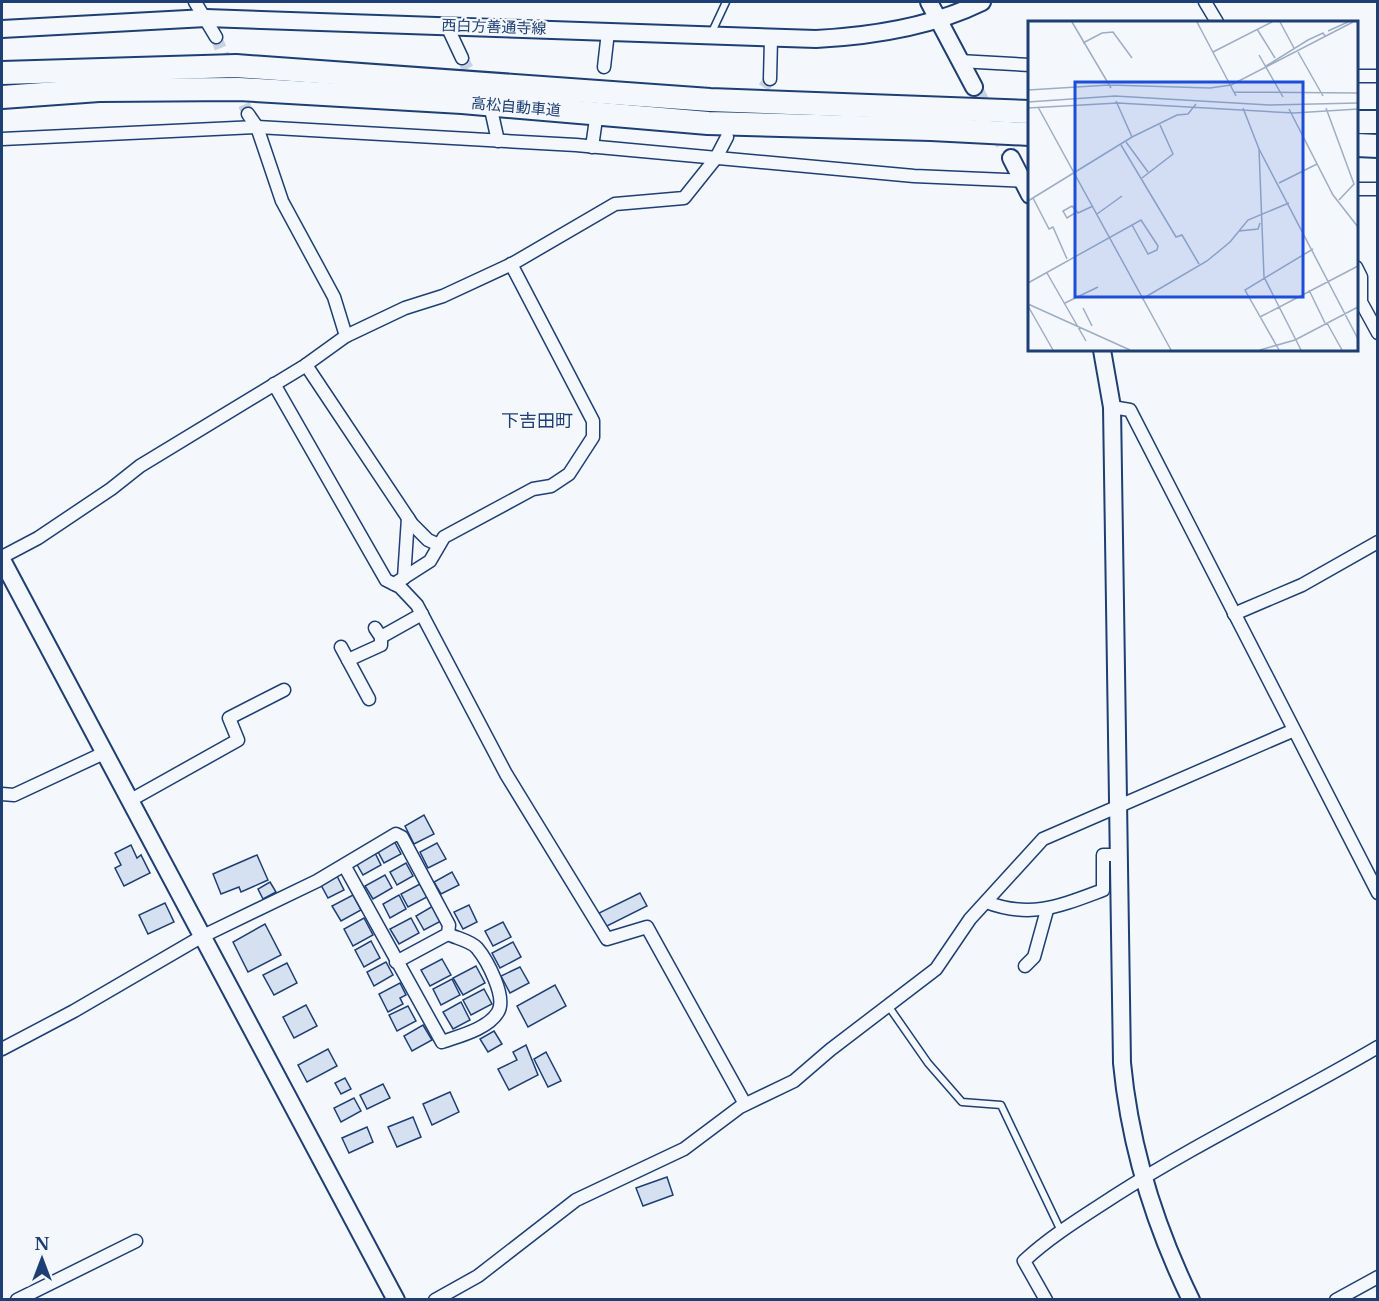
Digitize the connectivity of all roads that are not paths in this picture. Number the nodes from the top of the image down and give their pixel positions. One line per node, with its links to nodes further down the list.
1 (195, 2): 6 (street)
2 (726, 2): 12 (lane)
3 (929, 2): 7 (street)
4 (981, 2): 7 (street, 西白方善通寺線)
5 (1205, 2): 8 (street)
6 (206, 18): 9 (street, 西白方善通寺線); 10 (street, 西白方善通寺線); 13 (street)
7 (939, 20): 14 (street, 西白方善通寺線); 16 (street)
8 (1216, 21)
9 (447, 26): 11 (street, 西白方善通寺線); 15 (street)
10 (2, 29)
11 (608, 32): 12 (street, 西白方善通寺線); 18 (street)
12 (710, 36): 14 (street, 西白方善通寺線)
13 (216, 37)
14 (771, 39): 22 (street)
15 (462, 58)
16 (959, 61): 17 (street); 23 (street)
17 (1028, 65)
18 (604, 67)
19 (2, 73): 25 (highway, 高松自動車道)
20 (1358, 76): 21 (street)
21 (1377, 76)
22 (770, 79)
23 (974, 87)
24 (2, 97): 32 (highway, 高松自動車道)
25 (1028, 112)
26 (248, 114): 31 (street)
27 (492, 114): 35 (street)
28 (596, 119): 38 (street)
29 (1358, 122): 30 (highway)
30 (1377, 122)
31 (257, 127): 34 (street); 35 (street); 47 (street)
32 (1028, 134)
33 (727, 137): 39 (street)
34 (2, 140)
35 (498, 141): 38 (street)
36 (1358, 145): 37 (highway)
37 (1377, 146)
38 (592, 147): 39 (street)
39 (716, 158): 41 (street); 44 (street)
40 (1011, 158): 41 (street)
41 (1027, 185)
42 (1358, 189): 43 (street)
43 (1377, 189)
44 (511, 264): 47 (street); 54 (street)
45 (1358, 271): 46 (street)
46 (1377, 333)
47 (346, 336): 49 (street)
48 (1102, 351): 51 (street)
49 (306, 365): 50 (street); 52 (street)
50 (274, 384): 55 (street); 56 (street)
51 (1112, 407): 58 (street); 67 (street)
52 (408, 518): 54 (street); 56 (street)
53 (1377, 542): 58 (street)
54 (439, 545): 56 (street)
55 (2, 558): 64 (street)
56 (399, 581): 57 (street)
57 (422, 614): 60 (street); 80 (street)
58 (1234, 614): 63 (street)
59 (341, 647): 60 (street)
60 (348, 660): 62 (street)
61 (284, 690): 66 (street)
62 (369, 699)
63 (1292, 731): 67 (street); 70 (street)
64 (104, 753): 65 (street); 66 (street)
65 (2, 794)
66 (129, 801): 74 (street)
67 (1118, 807): 68 (street); 71 (street)
68 (1118, 855): 72 (street); 81 (street)
69 (344, 865): 73 (street); 74 (street); 75 (street)
70 (1377, 893)
71 (986, 902): 72 (street); 77 (street)
72 (1047, 910): 76 (street)
73 (448, 934): 75 (street); 75 (street)
74 (201, 937): 79 (street); 86 (street)
75 (396, 962)
76 (1025, 966)
77 (889, 1007): 80 (street); 82 (lane)
78 (1377, 1047): 81 (street)
79 (2, 1049)
80 (745, 1104): 87 (street)
81 (1143, 1179): 82 (street); 89 (street)
82 (1060, 1231): 88 (street)
83 (136, 1241): 85 (street)
84 (1377, 1277): 90 (street)
85 (16, 1299)
86 (396, 1299)
87 (435, 1299)
88 (1046, 1299)
89 (1191, 1299)
90 (1336, 1299)

